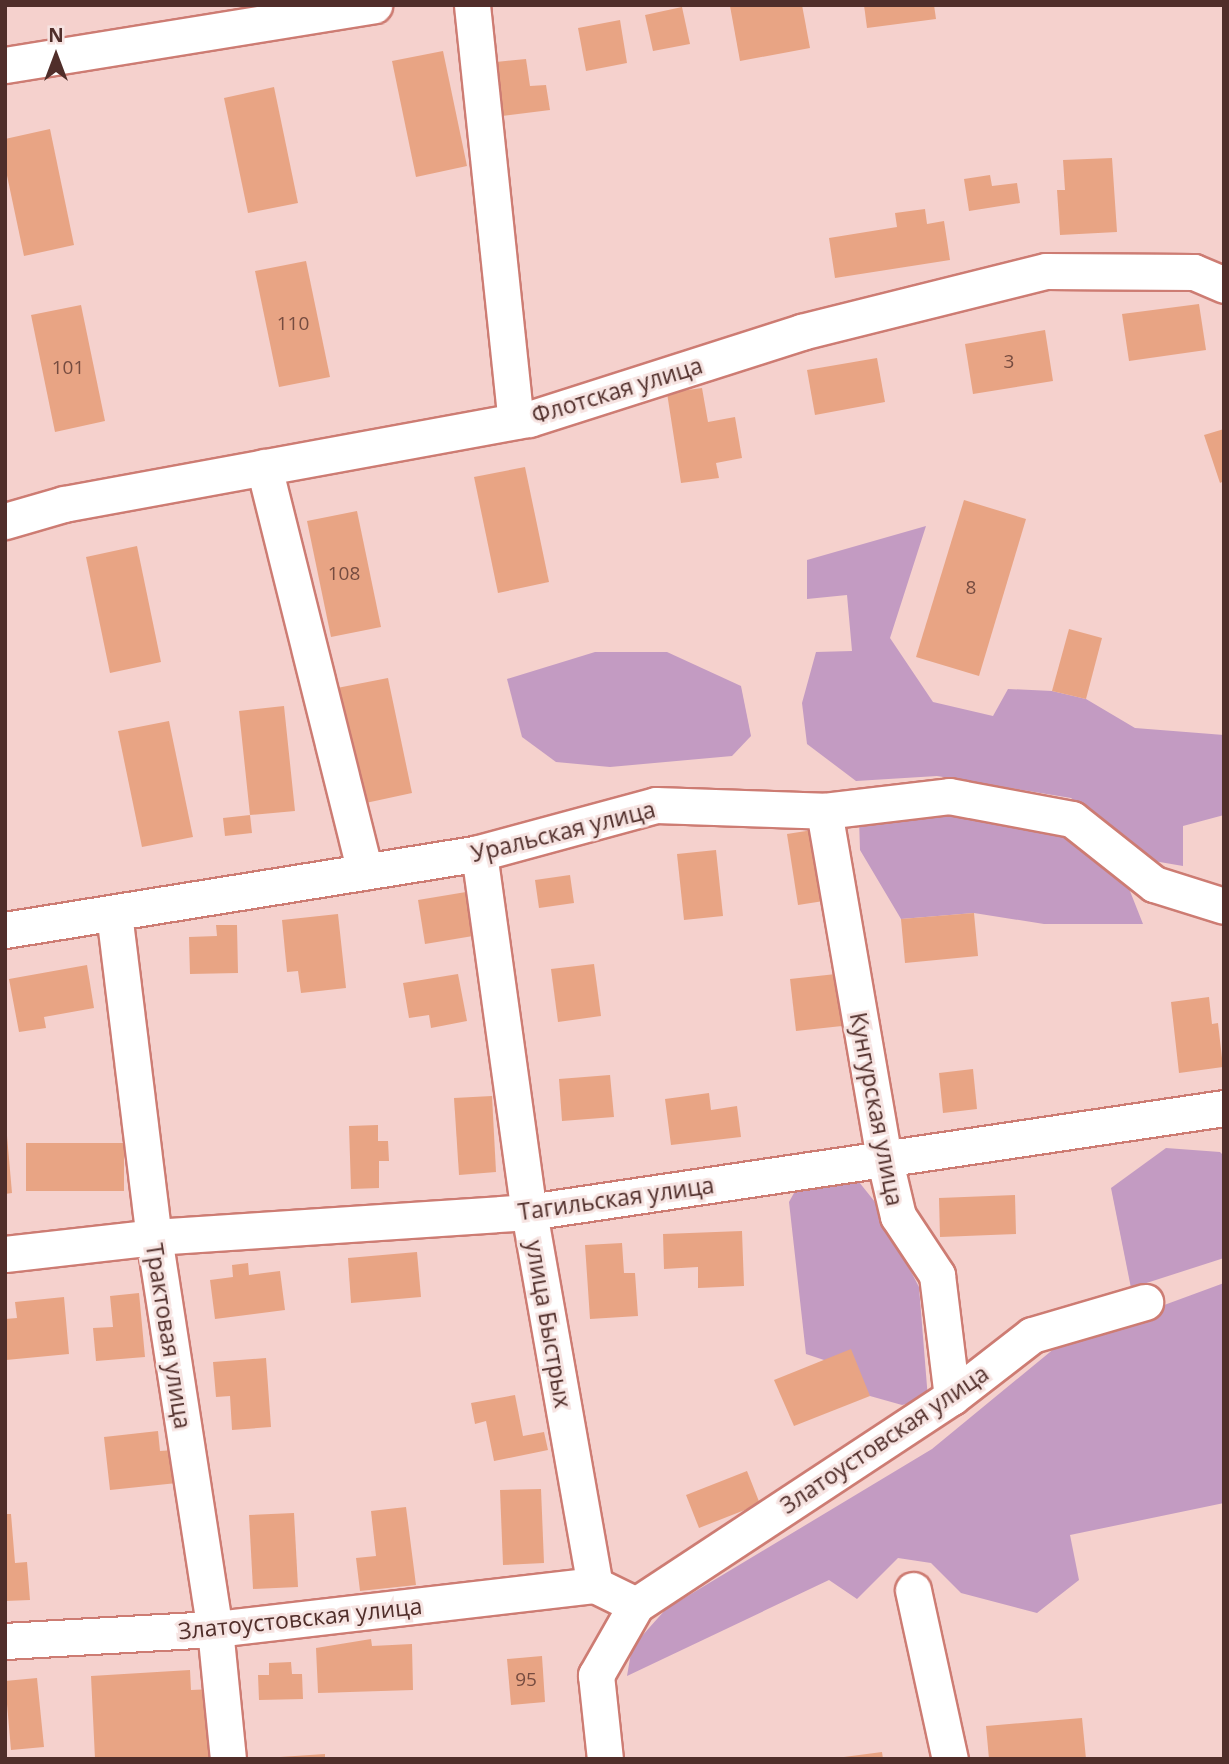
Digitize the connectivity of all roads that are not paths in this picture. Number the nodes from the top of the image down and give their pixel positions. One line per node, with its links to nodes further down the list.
1 (374, 5): 3 (street)
2 (472, 5): 5 (street)
3 (5, 65)
4 (1224, 285): 5 (street, Флотская улица)
5 (516, 421): 6 (street, Флотская улица)
6 (264, 467): 7 (street, Флотская улица); 10 (street)
7 (5, 521)
8 (824, 811): 9 (street, Уральская улица); 11 (street, Уральская улица); 15 (street, Кунгурская улица)
9 (479, 853): 10 (street, Уральская улица); 16 (street, улица Быстрых)
10 (365, 872): 12 (street, Уральская улица)
11 (1223, 909)
12 (114, 913): 13 (street, Уральская улица); 17 (street, Трактовая улица)
13 (5, 930)
14 (1224, 1108): 15 (street, Тагильская улица)
15 (884, 1157): 16 (street, Тагильская улица); 20 (street, Кунгурская улица)
16 (530, 1212): 17 (street, Тагильская улица); 21 (street, улица Быстрых)
17 (154, 1237): 18 (street, Тагильская улица); 24 (street, Трактовая улица)
18 (5, 1254)
19 (1145, 1301): 20 (street, Златоустовская улица)
20 (952, 1397): 23 (street, Златоустовская улица)
21 (595, 1585): 23 (street); 24 (street, Златоустовская улица)
22 (913, 1590): 28 (street)
23 (636, 1605): 27 (street)
24 (215, 1629): 25 (street, Златоустовская улица); 26 (street, Трактовая улица)
25 (5, 1642)
26 (229, 1759)
27 (605, 1759)
28 (950, 1759)

